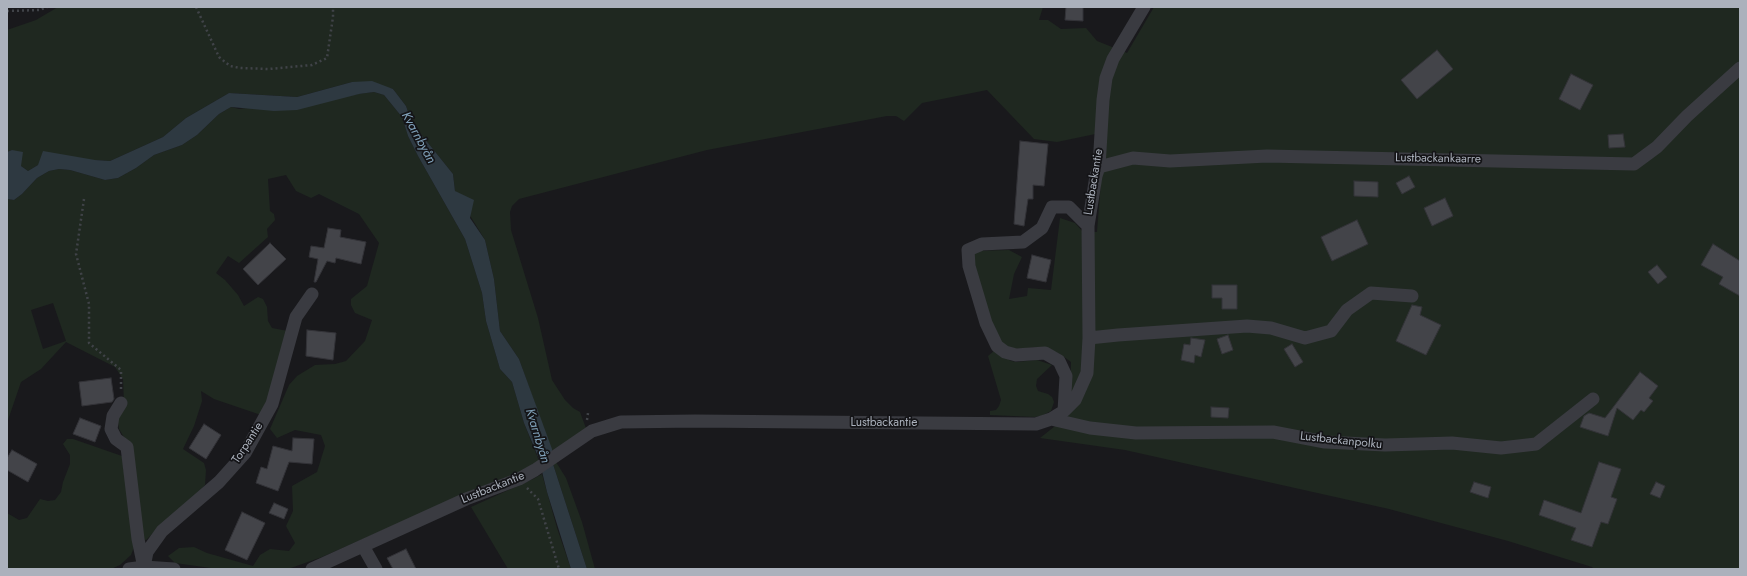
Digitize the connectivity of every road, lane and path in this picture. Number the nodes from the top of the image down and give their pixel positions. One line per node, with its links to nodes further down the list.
1 (46, 7): 5 (path)
2 (196, 7): 3 (path)
3 (333, 7)
4 (1144, 7): 7 (street, Lustbackantie)
5 (7, 12)
6 (1740, 68): 7 (street, Lustbackankaarre)
7 (1099, 167): 9 (street, Lustbackantie)
8 (84, 199): 14 (path)
9 (1088, 226): 12 (street, Lustbackantie); 15 (street)
10 (312, 294): 19 (street, Torpantie)
11 (1412, 296): 12 (street)
12 (1089, 338): 15 (street, Lustbackantie)
13 (1593, 399): 16 (street, Lustbackanpolku)
14 (121, 403): 19 (street)
15 (1064, 411): 16 (street, Lustbackantie)
16 (1051, 419): 17 (street, Lustbackantie)
17 (519, 479): 18 (street, Lustbackantie); 24 (path)
18 (363, 546): 22 (street, Lustbackantie); 23 (street)
19 (144, 567): 20 (street); 21 (street)
20 (129, 569)
21 (174, 569)
22 (312, 569)
23 (376, 569)
24 (559, 569)

